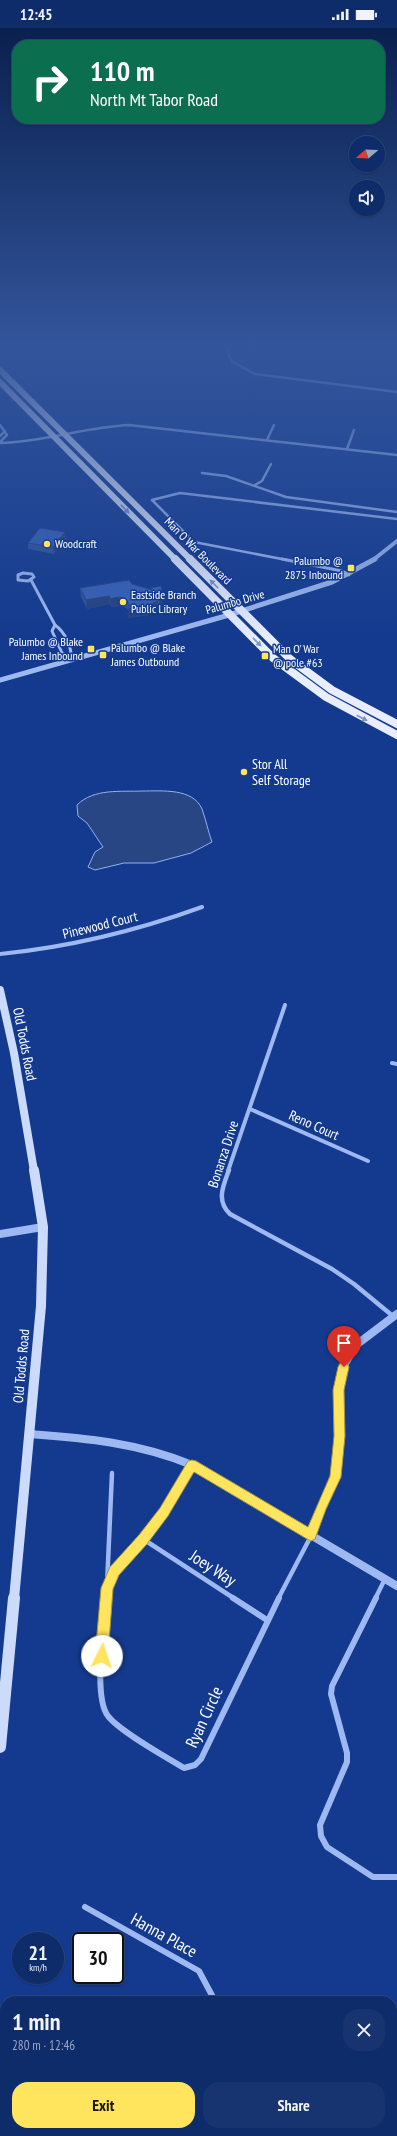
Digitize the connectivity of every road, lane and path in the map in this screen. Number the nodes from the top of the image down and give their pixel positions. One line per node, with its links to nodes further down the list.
1 (16, 442): 6 (street)
2 (60, 442): 18 (main road, Man O War Boulevard, one-way to 18)
3 (72, 442): 17 (main road, Man O War Boulevard, one-way to 3)
4 (288, 442): 7 (street)
5 (349, 442): 7 (street)
6 (0, 443)
7 (347, 449): 8 (street)
8 (397, 455)
9 (270, 464): 11 (street)
10 (202, 473): 11 (street)
11 (255, 485): 12 (street)
12 (397, 512)
13 (397, 519): 15 (street)
14 (397, 541): 15 (street, Palumbo Drive)
15 (349, 575): 17 (street, Palumbo Drive)
16 (31, 580): 16 (street); 19 (street)
17 (241, 611): 18 (street, Palumbo Drive); 22 (main road, Man O War Boulevard)
18 (229, 615): 20 (street, Palumbo Drive); 23 (main road, Man O War Boulevard, one-way to 23)
19 (55, 625): 20 (street); 20 (street)
20 (71, 659): 21 (street, Palumbo Drive)
21 (0, 680)
22 (397, 724)
23 (397, 735)
24 (202, 907): 25 (street, Pinewood Court)
25 (0, 954)
26 (0, 991): 32 (main road, Old Todds Road)
27 (285, 1005): 30 (street, Bonanza Drive)
28 (392, 1063): 29 (street)
29 (397, 1064)
30 (250, 1109): 31 (street, Reno Court); 34 (street, Bonanza Drive)
31 (368, 1161)
32 (43, 1228): 33 (street); 35 (main road, Old Todds Road)
33 (0, 1234)
34 (396, 1316): 38 (street)
35 (29, 1434): 36 (street); 44 (main road, Old Todds Road)
36 (192, 1465): 38 (street); 39 (street, Ryan Circle)
37 (112, 1473): 42 (street, Ryan Circle)
38 (311, 1535): 40 (street); 43 (street, Ryan Circle)
39 (143, 1539): 42 (street, Ryan Circle); 43 (street, Joey Way)
40 (385, 1579): 41 (street); 45 (street)
41 (397, 1586)
42 (107, 1588): 43 (street, Ryan Circle)
43 (267, 1620)
44 (0, 1747)
45 (397, 1877)
46 (85, 1906): 47 (street, Hanna Place)
47 (213, 1996)

